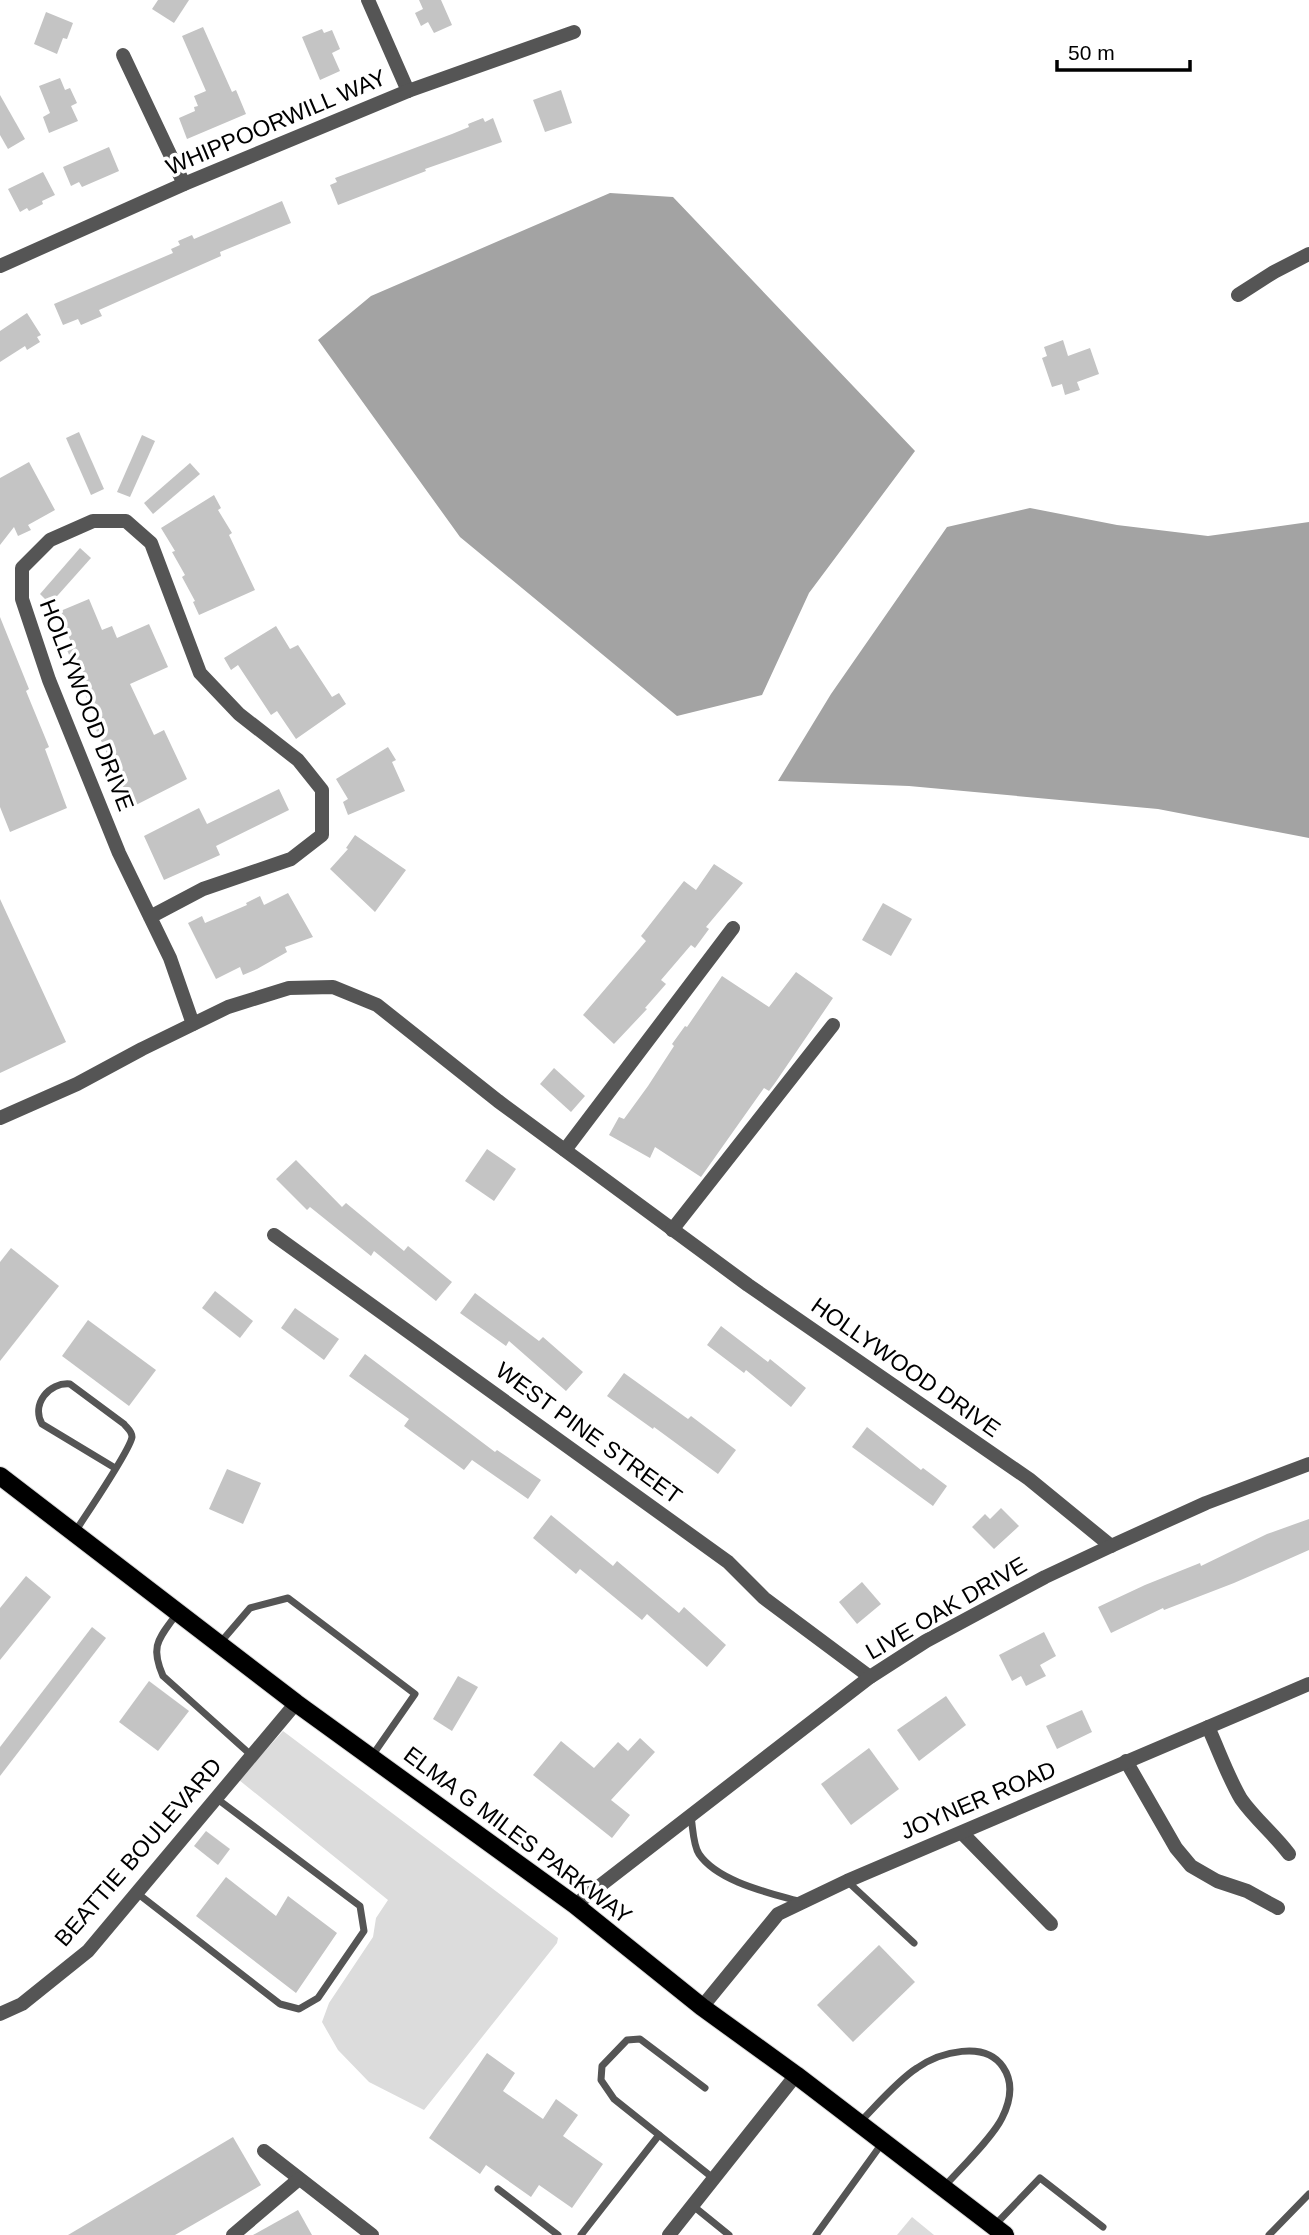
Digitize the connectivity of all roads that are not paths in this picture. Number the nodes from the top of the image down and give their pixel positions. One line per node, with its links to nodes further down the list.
1 (368, 0): 4 (street)
2 (574, 32): 4 (street, WHIPPOORWILL WAY)
3 (123, 55): 5 (street)
4 (408, 91): 5 (street, WHIPPOORWILL WAY)
5 (184, 184): 7 (street, WHIPPOORWILL WAY)
6 (1309, 254): 8 (street)
7 (0, 266)
8 (1238, 295)
9 (150, 917): 9 (street, HOLLYWOOD DRIVE); 11 (street, HOLLYWOOD DRIVE)
10 (733, 928): 14 (street)
11 (194, 1024): 13 (street, HOLLYWOOD DRIVE); 14 (street, HOLLYWOOD DRIVE)
12 (833, 1025): 15 (street)
13 (0, 1118)
14 (565, 1150): 15 (street, HOLLYWOOD DRIVE)
15 (672, 1230): 21 (street, HOLLYWOOD DRIVE)
16 (274, 1235): 24 (street, WEST PINE STREET)
17 (1309, 1464): 21 (street, LIVE OAK DRIVE)
18 (115, 1468): 18 (lane); 20 (lane)
19 (0, 1476): 20 (main road, ELMA G MILES PARKWAY)
20 (75, 1533): 22 (main road, ELMA G MILES PARKWAY)
21 (1111, 1546): 24 (street, LIVE OAK DRIVE)
22 (178, 1612): 23 (main road, ELMA G MILES PARKWAY); 28 (lane)
23 (219, 1644): 26 (main road, ELMA G MILES PARKWAY); 29 (lane)
24 (870, 1677): 32 (street, LIVE OAK DRIVE)
25 (1309, 1684): 27 (street, JOYNER ROAD)
26 (296, 1703): 28 (street, BEATTIE BOULEVARD); 29 (main road, ELMA G MILES PARKWAY)
27 (1208, 1727): 30 (street, JOYNER ROAD); 34 (street)
28 (252, 1756): 31 (street, BEATTIE BOULEVARD)
29 (372, 1757): 38 (main road, ELMA G MILES PARKWAY)
30 (1126, 1761): 33 (street, JOYNER ROAD); 39 (street)
31 (216, 1798): 36 (street, BEATTIE BOULEVARD); 36 (lane)
32 (691, 1815): 37 (lane); 38 (street, LIVE OAK DRIVE)
33 (962, 1833): 35 (street, JOYNER ROAD); 40 (street)
34 (1289, 1854)
35 (847, 1881): 37 (street, JOYNER ROAD); 41 (lane)
36 (137, 1893): 43 (street, BEATTIE BOULEVARD)
37 (802, 1902): 42 (street, JOYNER ROAD)
38 (575, 1905): 42 (main road, ELMA G MILES PARKWAY)
39 (1278, 1908)
40 (1051, 1924)
41 (914, 1943)
42 (702, 2007): 44 (main road, ELMA G MILES PARKWAY)
43 (0, 2014)
44 (796, 2075): 46 (main road, ELMA G MILES PARKWAY); 50 (street)
45 (705, 2088): 47 (lane)
46 (859, 2123): 48 (main road, ELMA G MILES PARKWAY); 52 (lane)
47 (659, 2136): 50 (lane); 61 (lane)
48 (883, 2142): 52 (main road, ELMA G MILES PARKWAY); 64 (lane)
49 (264, 2151): 51 (street)
50 (713, 2178): 55 (street)
51 (299, 2179): 58 (street); 59 (street)
52 (944, 2188): 57 (main road, ELMA G MILES PARKWAY)
53 (498, 2189): 60 (lane)
54 (1309, 2194): 65 (lane)
55 (692, 2205): 62 (street); 63 (lane)
56 (1103, 2227): 57 (lane)
57 (999, 2231)
58 (233, 2235)
59 (372, 2235)
60 (558, 2235)
61 (581, 2235)
62 (669, 2235)
63 (729, 2235)
64 (816, 2235)
65 (1269, 2235)

